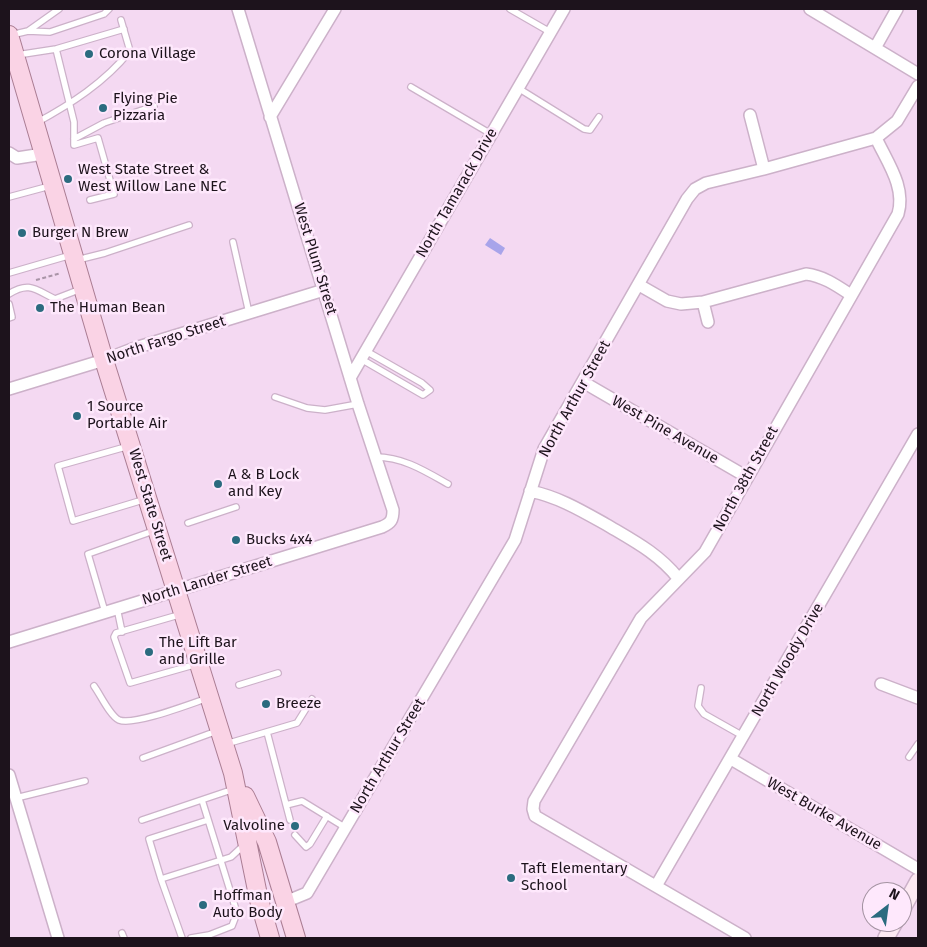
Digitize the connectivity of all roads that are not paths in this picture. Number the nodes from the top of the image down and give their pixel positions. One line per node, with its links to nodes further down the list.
1 (59, 9): 11 (lane)
2 (109, 9): 11 (lane)
3 (238, 9): 24 (street, West Plum Street)
4 (334, 9): 24 (street)
5 (510, 9): 12 (lane)
6 (564, 9): 12 (street, North Tamarack Drive)
7 (810, 9): 14 (street)
8 (897, 9): 14 (street)
9 (122, 20): 10 (lane)
10 (124, 29): 15 (lane); 21 (lane)
11 (28, 31): 13 (lane)
12 (550, 32): 20 (street, North Tamarack Drive)
13 (9, 35): 16 (main road, West State Street)
14 (874, 48): 17 (street)
15 (56, 49): 16 (lane); 21 (lane)
16 (14, 56): 26 (main road, West State Street)
17 (918, 74)
18 (918, 86): 28 (street, North Arthur Street)
19 (411, 87): 27 (lane)
20 (518, 88): 25 (lane); 27 (street, North Tamarack Drive)
21 (70, 105): 26 (lane); 29 (lane)
22 (154, 106): 29 (lane)
23 (750, 115): 32 (street)
24 (270, 117): 42 (street, West Plum Street)
25 (599, 117)
26 (34, 124): 31 (main road, West State Street)
27 (491, 134): 50 (street, North Tamarack Drive)
28 (876, 138): 32 (street, North Arthur Street); 44 (street, North 38th Street)
29 (74, 139): 35 (lane)
30 (9, 153): 31 (street)
31 (43, 154): 33 (main road, West State Street)
32 (764, 169): 40 (street, North Arthur Street)
33 (52, 186): 34 (lane); 38 (main road, West State Street)
34 (9, 197)
35 (90, 200)
36 (189, 225): 38 (lane)
37 (233, 242): 47 (lane)
38 (74, 257): 39 (lane); 41 (main road, West State Street)
39 (9, 273)
40 (639, 285): 45 (street); 53 (street, North Arthur Street)
41 (83, 288): 43 (lane); 51 (main road, West State Street)
42 (324, 290): 47 (street, North Fargo Street); 52 (street, West Plum Street)
43 (9, 294)
44 (851, 294): 45 (street); 60 (street, North 38th Street)
45 (703, 302): 49 (street)
46 (9, 304): 48 (lane)
47 (249, 313): 51 (street, North Fargo Street)
48 (9, 318)
49 (708, 322)
50 (363, 355): 50 (lane); 52 (street, North Tamarack Drive)
51 (104, 360): 54 (street, North Fargo Street); 58 (main road, West State Street)
52 (350, 378): 56 (street, West Plum Street)
53 (583, 382): 60 (street, West Pine Avenue); 62 (street, North Arthur Street)
54 (9, 390)
55 (275, 397): 56 (lane)
56 (358, 404): 59 (street, West Plum Street)
57 (918, 434): 85 (street, North Woody Drive)
58 (131, 446): 63 (main road, West State Street); 63 (lane)
59 (376, 457): 61 (lane); 65 (street, West Plum Street)
60 (747, 478): 68 (street, North 38th Street)
61 (448, 484)
62 (530, 491): 68 (street); 101 (street, North Arthur Street)
63 (148, 499): 67 (main road, West State Street)
64 (236, 507): 66 (lane)
65 (394, 510): 69 (street, North Lander Street)
66 (188, 522)
67 (158, 530): 69 (main road, West State Street); 71 (lane)
68 (678, 578): 107 (street, North 38th Street)
69 (177, 590): 70 (street, North Lander Street); 72 (main road, West State Street)
70 (117, 608): 71 (street, North Lander Street); 73 (lane)
71 (105, 612): 74 (street, North Lander Street)
72 (184, 614): 73 (lane); 75 (main road, West State Street)
73 (122, 632): 75 (lane)
74 (9, 642)
75 (199, 664): 81 (main road, West State Street)
76 (278, 673): 78 (lane)
77 (881, 684): 82 (street)
78 (240, 685)
79 (94, 686): 81 (lane)
80 (701, 688): 85 (lane)
81 (209, 698): 86 (main road, West State Street)
82 (918, 698)
83 (312, 699): 84 (lane)
84 (267, 732): 86 (lane); 96 (lane)
85 (744, 737): 90 (street, North Woody Drive)
86 (222, 738): 89 (lane); 93 (main road, West State Street)
87 (918, 744): 88 (lane)
88 (909, 757)
89 (143, 758)
90 (731, 759): 105 (street, West Burke Avenue); 107 (street, North Woody Drive)
91 (9, 775): 94 (street)
92 (85, 781): 94 (lane)
93 (235, 781): 95 (lane); 103 (main road, West State Street); 108 (main road, West State Street)
94 (16, 798): 109 (street)
95 (202, 800): 98 (lane); 99 (lane)
96 (286, 805): 97 (lane); 100 (lane)
97 (327, 816): 101 (lane); 102 (lane)
98 (142, 820)
99 (208, 820): 104 (lane); 106 (lane)
100 (290, 820)
101 (346, 828): 108 (street, North Arthur Street)
102 (295, 835)
103 (248, 842): 104 (lane); 108 (main road, West State Street); 112 (main road, West State Street)
104 (219, 859): 106 (lane); 111 (lane)
105 (918, 869)
106 (161, 880): 110 (lane)
107 (656, 886): 114 (street)
108 (285, 902): 113 (main road, West State Street)
109 (58, 938)
110 (182, 938)
111 (191, 938)
112 (270, 938)
113 (296, 938)
114 (745, 938)

